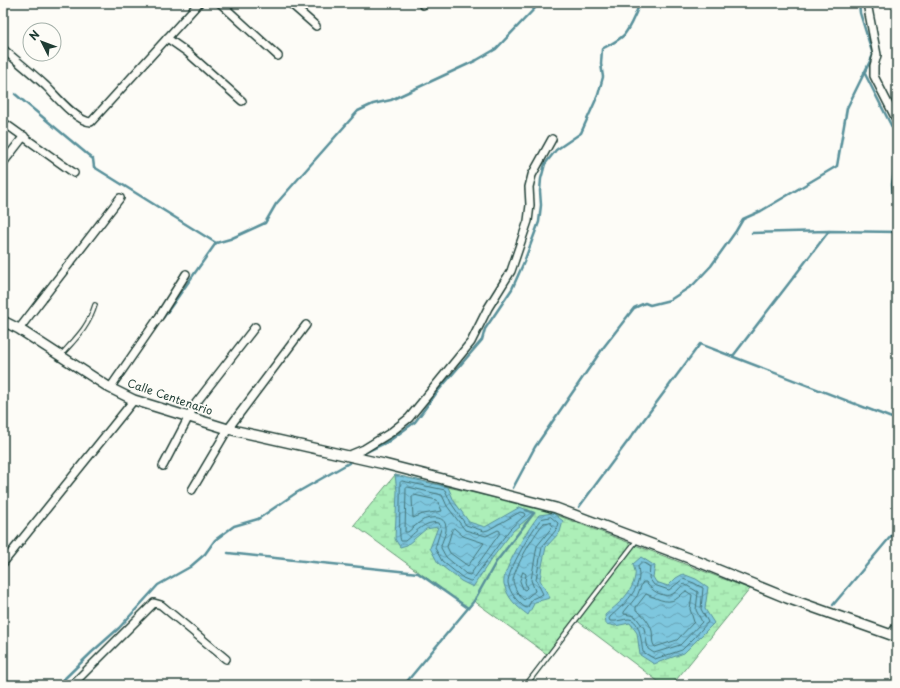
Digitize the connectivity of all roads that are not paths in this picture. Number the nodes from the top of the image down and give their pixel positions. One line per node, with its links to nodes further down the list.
1 (199, 3): 6 (street)
2 (220, 3): 8 (street)
3 (290, 3): 5 (street)
4 (867, 3): 10 (street)
5 (316, 26)
6 (167, 38): 7 (street); 9 (street)
7 (3, 49)
8 (278, 56)
9 (242, 101)
10 (897, 121)
11 (3, 122): 12 (street)
12 (24, 136): 14 (street); 15 (street)
13 (552, 139): 28 (street)
14 (3, 163)
15 (74, 172)
16 (120, 198): 22 (street)
17 (186, 274): 24 (street)
18 (95, 305): 23 (lane)
19 (3, 321): 22 (street, Calle Centenario)
20 (306, 325): 27 (street)
21 (255, 327): 26 (street)
22 (19, 329): 23 (street, Calle Centenario)
23 (60, 356): 24 (street, Calle Centenario)
24 (110, 388): 25 (street, Calle Centenario)
25 (134, 400): 26 (street, Calle Centenario); 32 (street)
26 (189, 417): 27 (street, Calle Centenario); 29 (street)
27 (228, 429): 28 (street, Calle Centenario); 30 (street)
28 (346, 456): 31 (street, Calle Centenario)
29 (163, 466)
30 (192, 490)
31 (638, 539): 34 (street, Calle Centenario); 37 (lane)
32 (4, 561)
33 (897, 626): 34 (street)
34 (893, 636)
35 (226, 659): 36 (street)
36 (72, 685)
37 (526, 685)

